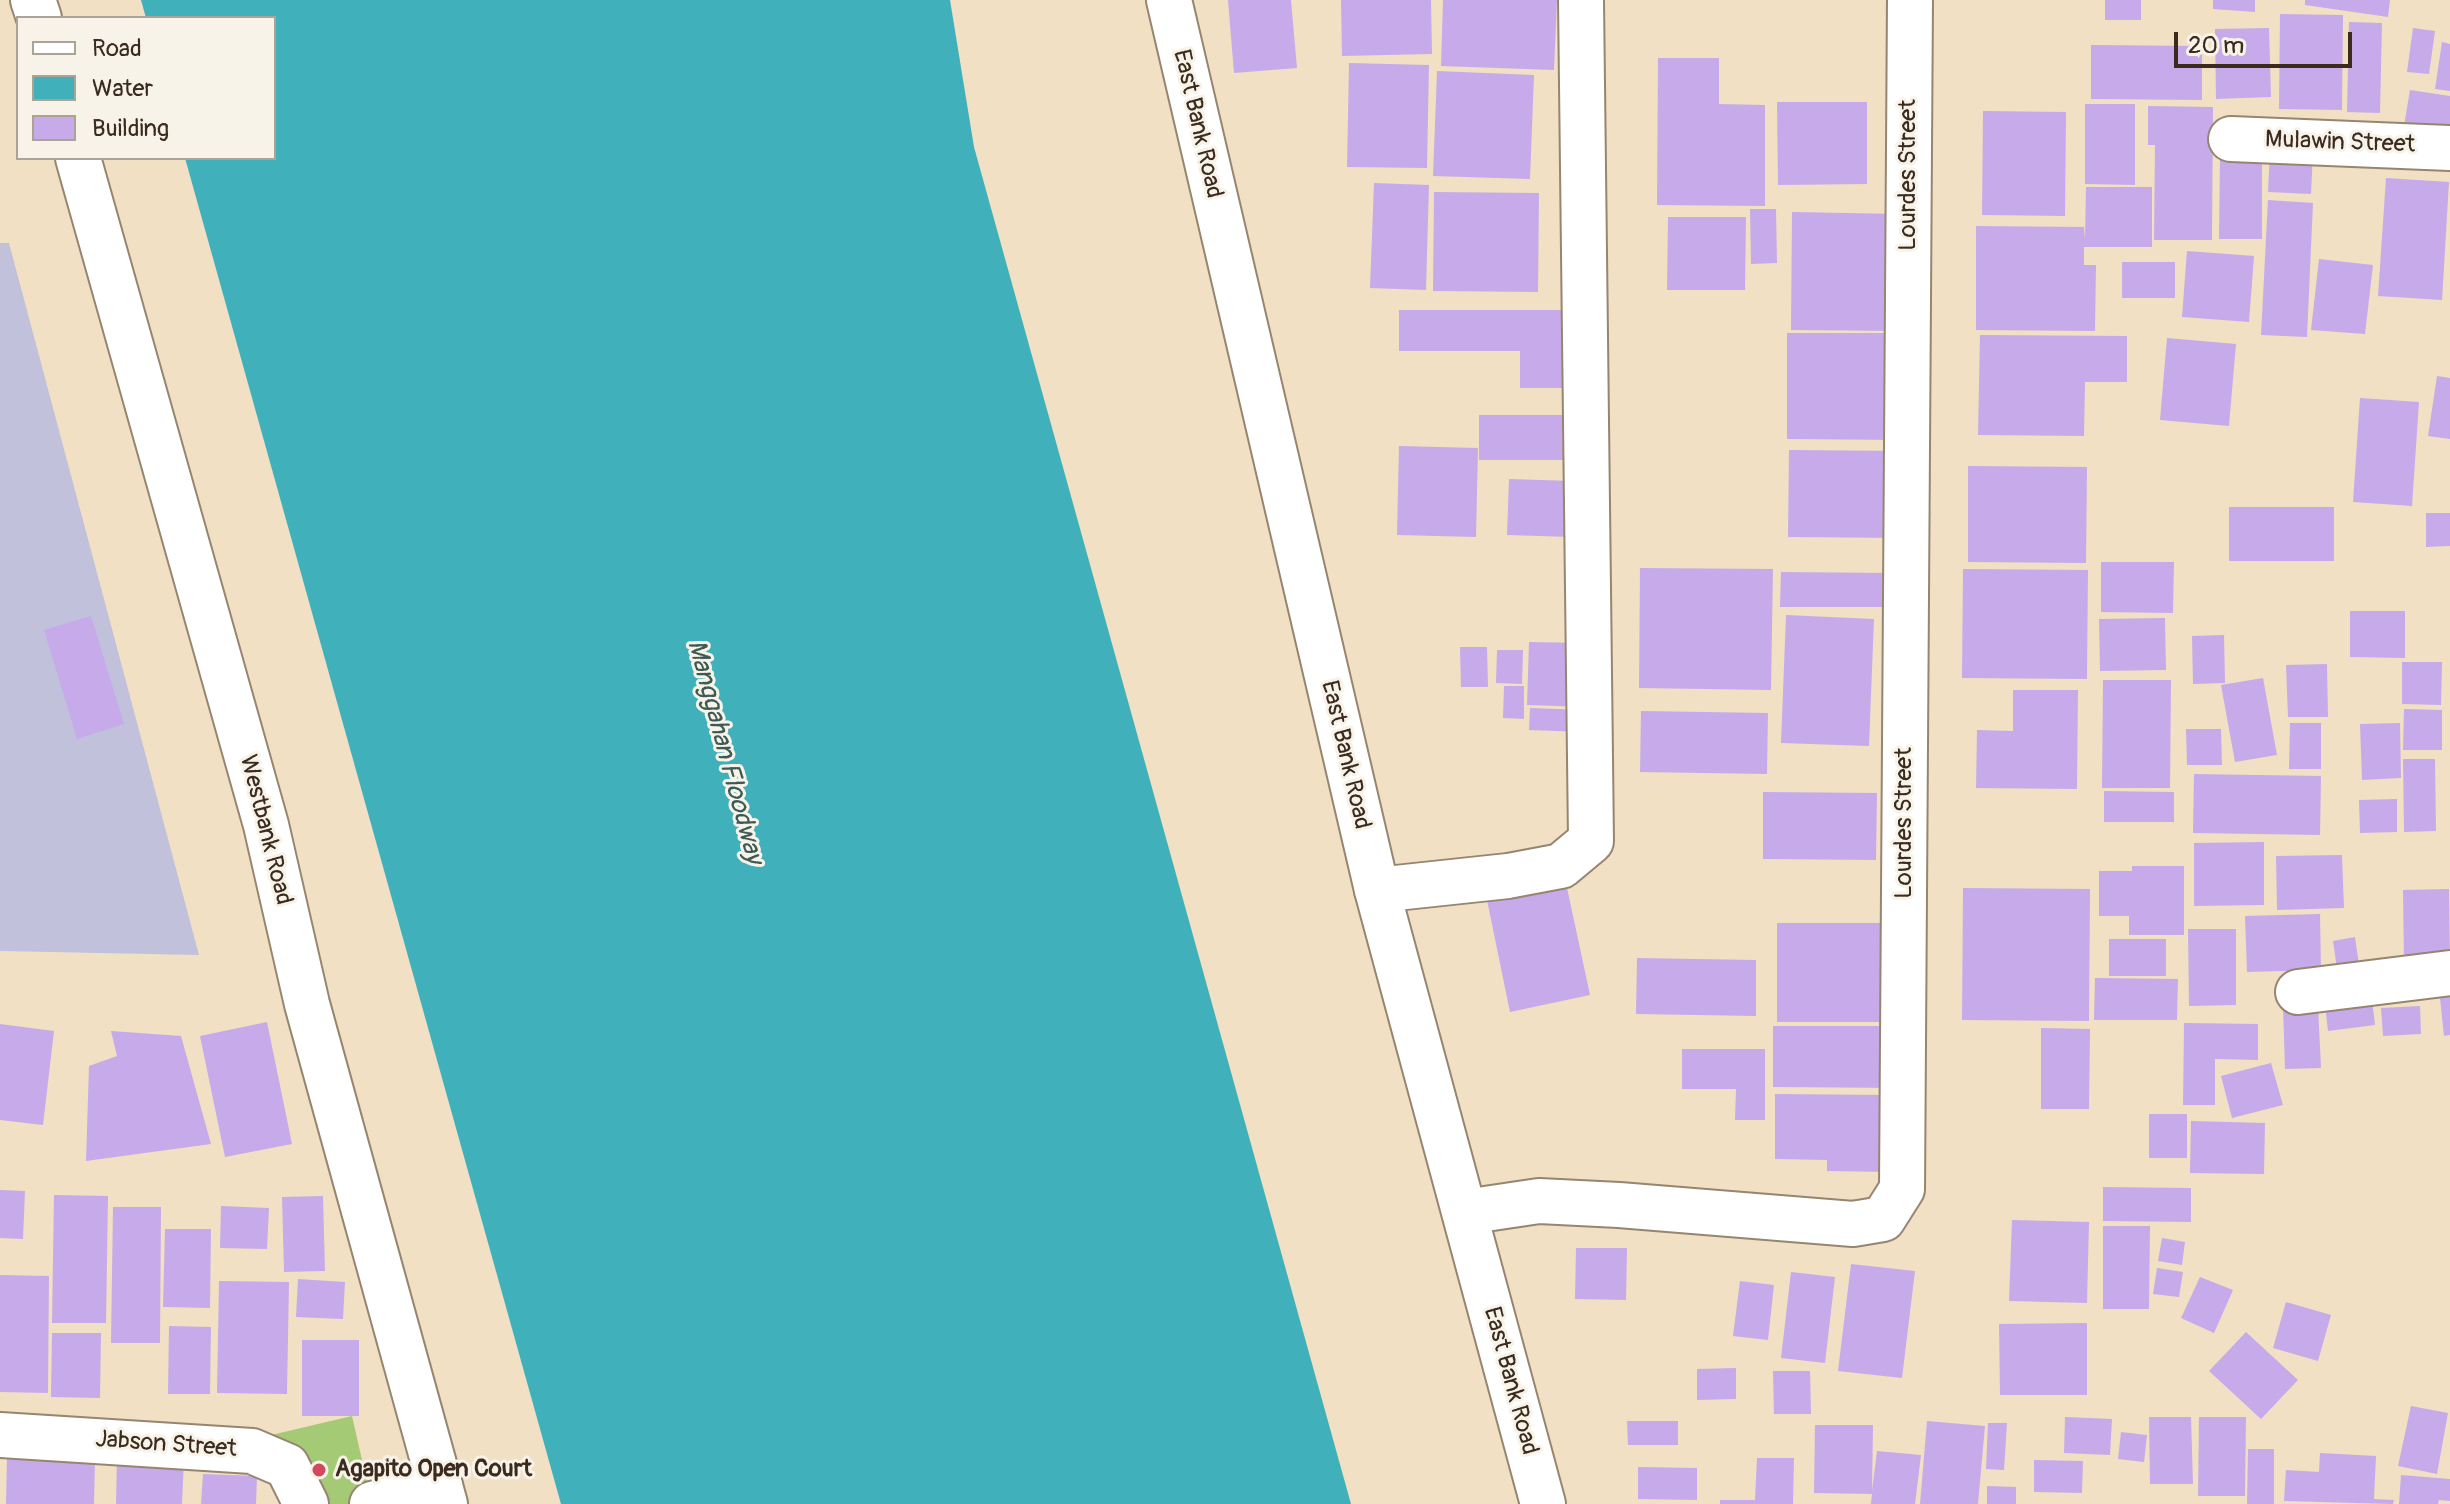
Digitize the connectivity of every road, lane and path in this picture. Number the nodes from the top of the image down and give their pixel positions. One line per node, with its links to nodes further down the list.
1 (1169, 0): 7 (street, East Bank Road)
2 (1581, 0): 7 (street)
3 (1910, 0): 10 (street, Lourdes Street)
4 (2231, 139): 5 (street, Mulawin Street)
5 (2450, 148)
6 (79, 160): 12 (street, Westbank Road)
7 (1377, 890): 10 (street, East Bank Road)
8 (2450, 973): 9 (street)
9 (2298, 992)
10 (1465, 1212): 15 (street, East Bank Road)
11 (0, 1435): 13 (street, Jabson Street)
12 (443, 1495): 14 (street)
13 (306, 1504)
14 (372, 1504)
15 (1543, 1504)

